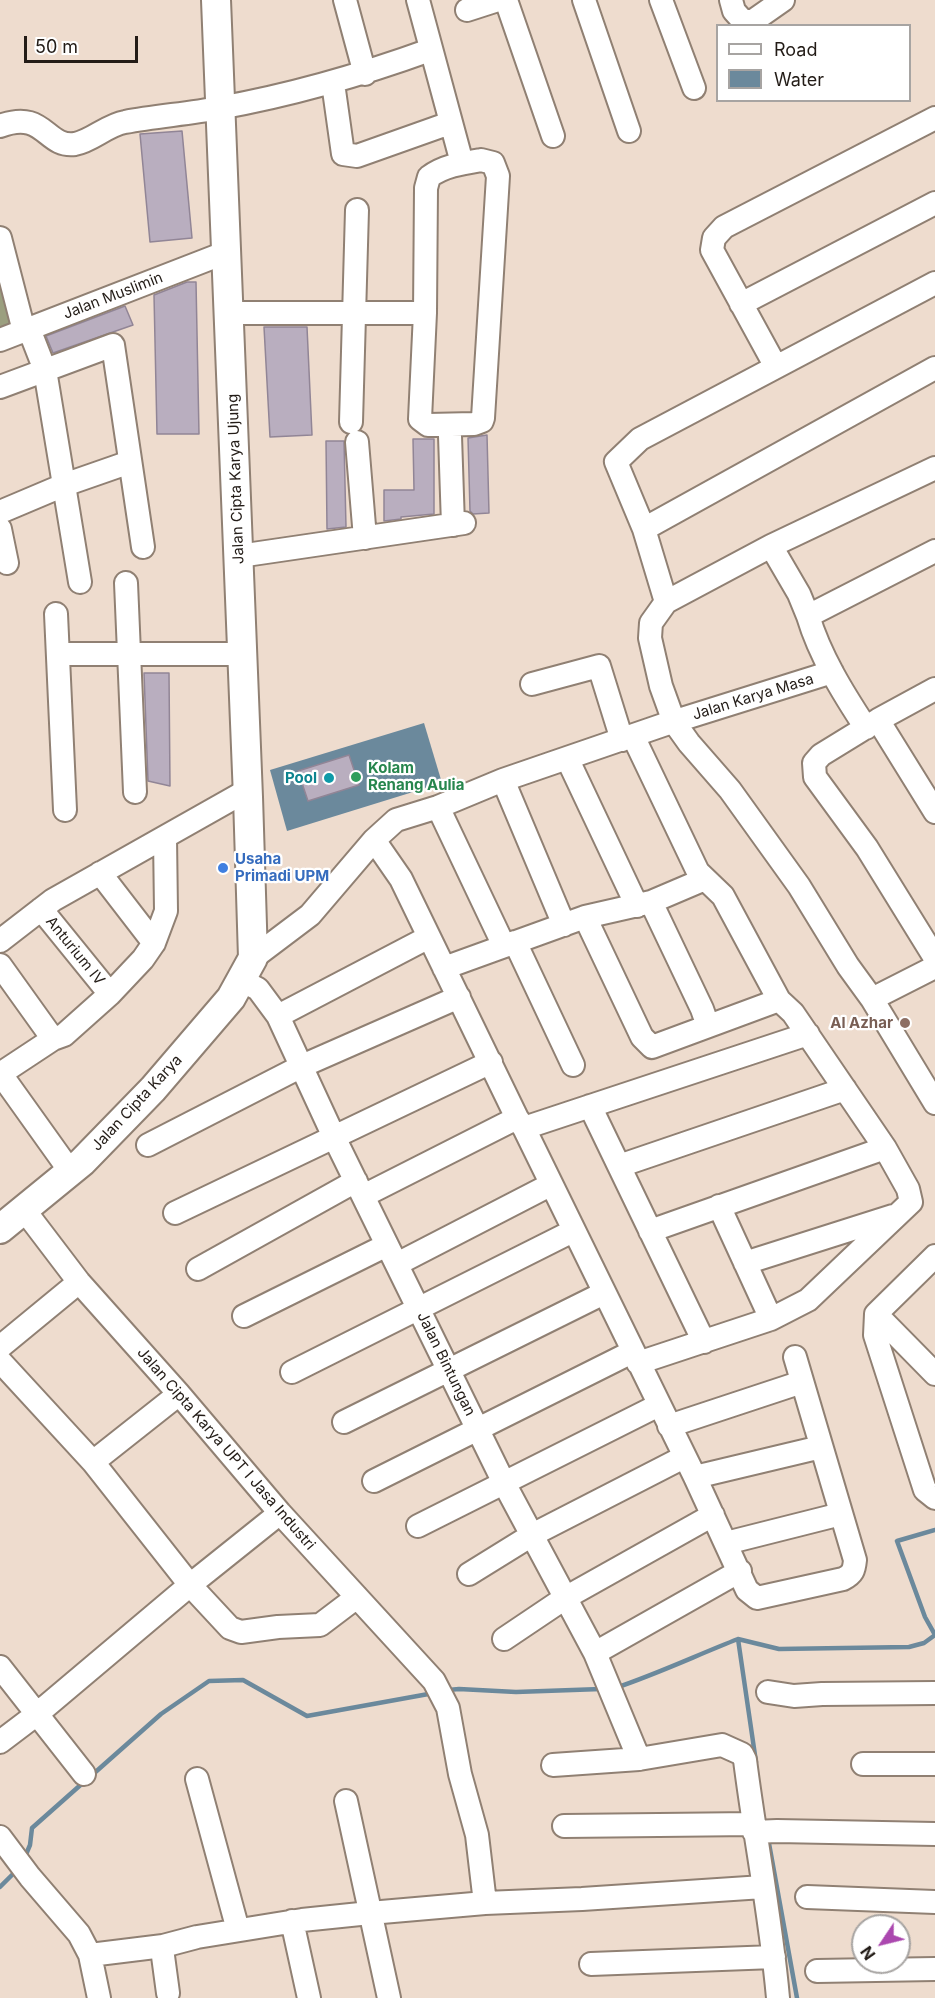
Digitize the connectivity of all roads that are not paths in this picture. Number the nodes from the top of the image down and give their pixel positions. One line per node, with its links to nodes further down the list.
1 (216, 0): 15 (main road, Jalan Cipta Karya Ujung)
2 (345, 0): 12 (street)
3 (418, 0): 11 (street)
4 (498, 0): 10 (street)
5 (506, 0): 20 (street)
6 (584, 0): 19 (street)
7 (661, 0): 14 (street)
8 (730, 0): 9 (street)
9 (783, 0)
10 (467, 10)
11 (430, 50): 12 (street); 17 (street)
12 (365, 74): 13 (street)
13 (333, 83): 15 (street); 17 (street)
14 (694, 88)
15 (220, 108): 18 (street); 25 (main road, Jalan Cipta Karya Ujung)
16 (935, 118): 27 (street)
17 (450, 123): 21 (street)
18 (0, 126)
19 (629, 131)
20 (553, 136)
21 (462, 163): 30 (street); 30 (street)
22 (935, 203): 27 (street)
23 (357, 210): 28 (street)
24 (0, 238): 31 (street)
25 (227, 252): 29 (main road, Jalan Cipta Karya Ujung); 31 (street, Jalan Muslimin)
26 (935, 283): 33 (street)
27 (741, 304): 33 (street)
28 (354, 312): 29 (street); 30 (street); 44 (street)
29 (229, 313): 48 (main road, Jalan Cipta Karya Ujung)
30 (425, 313)
31 (27, 330): 32 (street, Jalan Muslimin); 35 (street)
32 (0, 340)
33 (776, 367): 43 (street)
34 (935, 368): 43 (street)
35 (45, 370): 36 (street); 38 (street); 40 (street)
36 (0, 387)
37 (450, 436): 44 (street)
38 (130, 462): 40 (street); 46 (street)
39 (935, 468): 45 (street)
40 (64, 485): 41 (street); 50 (street)
41 (0, 512)
42 (0, 529): 49 (street)
43 (644, 529): 52 (street)
44 (365, 538): 48 (street)
45 (771, 546): 52 (street); 54 (street)
46 (143, 547)
47 (935, 551): 54 (street)
48 (239, 556): 57 (main road, Jalan Cipta Karya Ujung)
49 (6, 563)
50 (80, 582)
51 (126, 583): 56 (street)
52 (666, 602): 61 (street)
53 (56, 614): 55 (street)
54 (808, 616): 58 (street)
55 (58, 654): 56 (street); 69 (street)
56 (129, 654): 57 (street); 66 (street)
57 (243, 654): 86 (main road, Jalan Cipta Karya Ujung)
58 (832, 672): 61 (street, Jalan Karya Masa); 62 (street)
59 (532, 684): 63 (street)
60 (935, 689): 62 (street)
61 (674, 722): 63 (street, Jalan Karya Masa); 89 (street)
62 (872, 724): 70 (street); 82 (street)
63 (627, 738): 64 (street, Jalan Karya Masa); 74 (street)
64 (567, 758): 65 (street, Jalan Karya Masa); 75 (street)
65 (503, 780): 68 (street, Jalan Karya Masa); 77 (street)
66 (135, 792)
67 (239, 795): 71 (street)
68 (438, 807): 72 (street, Jalan Karya Masa); 81 (street)
69 (65, 810)
70 (935, 812)
71 (165, 837): 73 (street); 80 (street)
72 (374, 840): 78 (street); 86 (street, Jalan Karya Masa)
73 (100, 873): 76 (street); 80 (street)
74 (705, 879): 75 (street); 90 (street)
75 (644, 904): 77 (street); 92 (street)
76 (41, 909): 79 (street); 87 (street, Anturium IV)
77 (575, 921): 81 (street); 92 (street)
78 (429, 937): 85 (street); 91 (street)
79 (0, 941)
80 (154, 943): 87 (street)
81 (510, 944): 85 (street); 96 (street)
82 (935, 958)
83 (0, 965): 94 (street)
84 (935, 967): 89 (street)
85 (444, 968): 88 (street)
86 (247, 969): 91 (street, Jalan Bintungan); 107 (main road, Jalan Cipta Karya)
87 (110, 994): 94 (street)
88 (459, 997): 95 (street); 97 (street)
89 (872, 999): 100 (street)
90 (779, 1000): 92 (street); 93 (street)
91 (278, 1016): 97 (street, Jalan Bintungan)
92 (708, 1026)
93 (808, 1034): 99 (street); 101 (street)
94 (53, 1039): 98 (street)
95 (491, 1062): 102 (street); 103 (street)
96 (573, 1065)
97 (302, 1066): 103 (street, Jalan Bintungan); 104 (street)
98 (0, 1074): 107 (street)
99 (845, 1089): 105 (street); 106 (street)
100 (935, 1103)
101 (590, 1107): 102 (street); 106 (street)
102 (520, 1123): 108 (street); 109 (street)
103 (334, 1137): 109 (street, Jalan Bintungan); 112 (street)
104 (148, 1145)
105 (885, 1148): 110 (street); 113 (street)
106 (619, 1166): 116 (street)
107 (70, 1171): 111 (main road, Jalan Cipta Karya)
108 (550, 1185): 115 (street); 117 (street)
109 (359, 1189): 117 (street, Jalan Bintungan); 120 (street)
110 (719, 1206): 116 (street); 118 (street)
111 (25, 1211): 114 (main road, Jalan Cipta Karya); 121 (street, Jalan Cipta Karya UPT I Jasa Industri)
112 (175, 1214)
113 (899, 1214): 118 (street); 126 (street)
114 (0, 1229)
115 (573, 1231): 122 (street); 123 (street)
116 (650, 1232): 127 (street)
117 (392, 1255): 123 (street, Jalan Bintungan); 125 (street)
118 (745, 1263): 126 (street)
119 (932, 1266): 124 (street)
120 (198, 1269)
121 (79, 1282): 128 (street); 136 (street, Jalan Cipta Karya UPT I Jasa Industri)
122 (604, 1293): 130 (street); 132 (street)
123 (419, 1309): 132 (street, Jalan Bintungan); 133 (street)
124 (876, 1314): 134 (street); 146 (street)
125 (244, 1316)
126 (771, 1319): 127 (street)
127 (704, 1342): 130 (street)
128 (0, 1347)
129 (795, 1357): 135 (street)
130 (635, 1358): 137 (street); 139 (street)
131 (0, 1361): 142 (street)
132 (449, 1370): 138 (street); 139 (street, Jalan Bintungan)
133 (292, 1372)
134 (935, 1374)
135 (802, 1382): 137 (street); 140 (street)
136 (179, 1394): 142 (street); 147 (street, Jalan Cipta Karya UPT I Jasa Industri)
137 (664, 1415): 141 (street); 145 (street)
138 (344, 1422)
139 (478, 1429): 144 (street); 145 (street, Jalan Bintungan)
140 (821, 1447): 143 (street); 148 (street)
141 (684, 1457): 143 (street); 151 (street)
142 (93, 1462): 155 (street)
143 (695, 1478): 149 (street)
144 (374, 1481)
145 (504, 1483): 150 (street); 151 (street, Jalan Bintungan)
146 (935, 1498)
147 (280, 1513): 155 (street); 156 (street, Jalan Cipta Karya UPT I Jasa Industri)
148 (841, 1514): 152 (street); 153 (street)
149 (713, 1515): 152 (street); 157 (street)
150 (418, 1526)
151 (532, 1535): 154 (street); 157 (street, Jalan Bintungan)
152 (726, 1543): 153 (street)
153 (740, 1571): 159 (street)
154 (469, 1574)
155 (190, 1585): 156 (street); 163 (street)
156 (357, 1597): 179 (street, Jalan Cipta Karya UPT I Jasa Industri)
157 (565, 1599): 158 (street); 159 (street, Jalan Bintungan)
158 (504, 1639)
159 (595, 1653): 165 (street, Jalan Bintungan)
160 (0, 1667): 163 (street)
161 (768, 1692): 162 (street)
162 (935, 1693)
163 (37, 1714): 164 (street); 169 (street)
164 (0, 1742)
165 (639, 1759): 168 (street); 173 (street)
166 (863, 1764): 167 (street)
167 (935, 1764)
168 (553, 1765)
169 (84, 1774)
170 (197, 1779): 182 (street)
171 (346, 1801): 180 (street)
172 (564, 1826): 173 (street)
173 (761, 1829): 174 (street); 176 (street)
174 (935, 1834)
175 (3, 1841): 184 (street)
176 (763, 1887): 179 (street); 185 (street)
177 (807, 1897): 178 (street)
178 (935, 1902)
179 (485, 1903): 180 (street)
180 (370, 1913): 181 (street); 192 (street)
181 (292, 1922): 182 (street); 191 (street)
182 (238, 1930): 183 (street)
183 (163, 1946): 184 (street); 189 (street)
184 (90, 1955): 190 (street)
185 (774, 1957): 186 (street); 193 (street)
186 (591, 1964)
187 (935, 1969): 188 (street)
188 (817, 1971)
189 (168, 1993)
190 (99, 1998)
191 (309, 1998)
192 (389, 1998)
193 (778, 1998)

